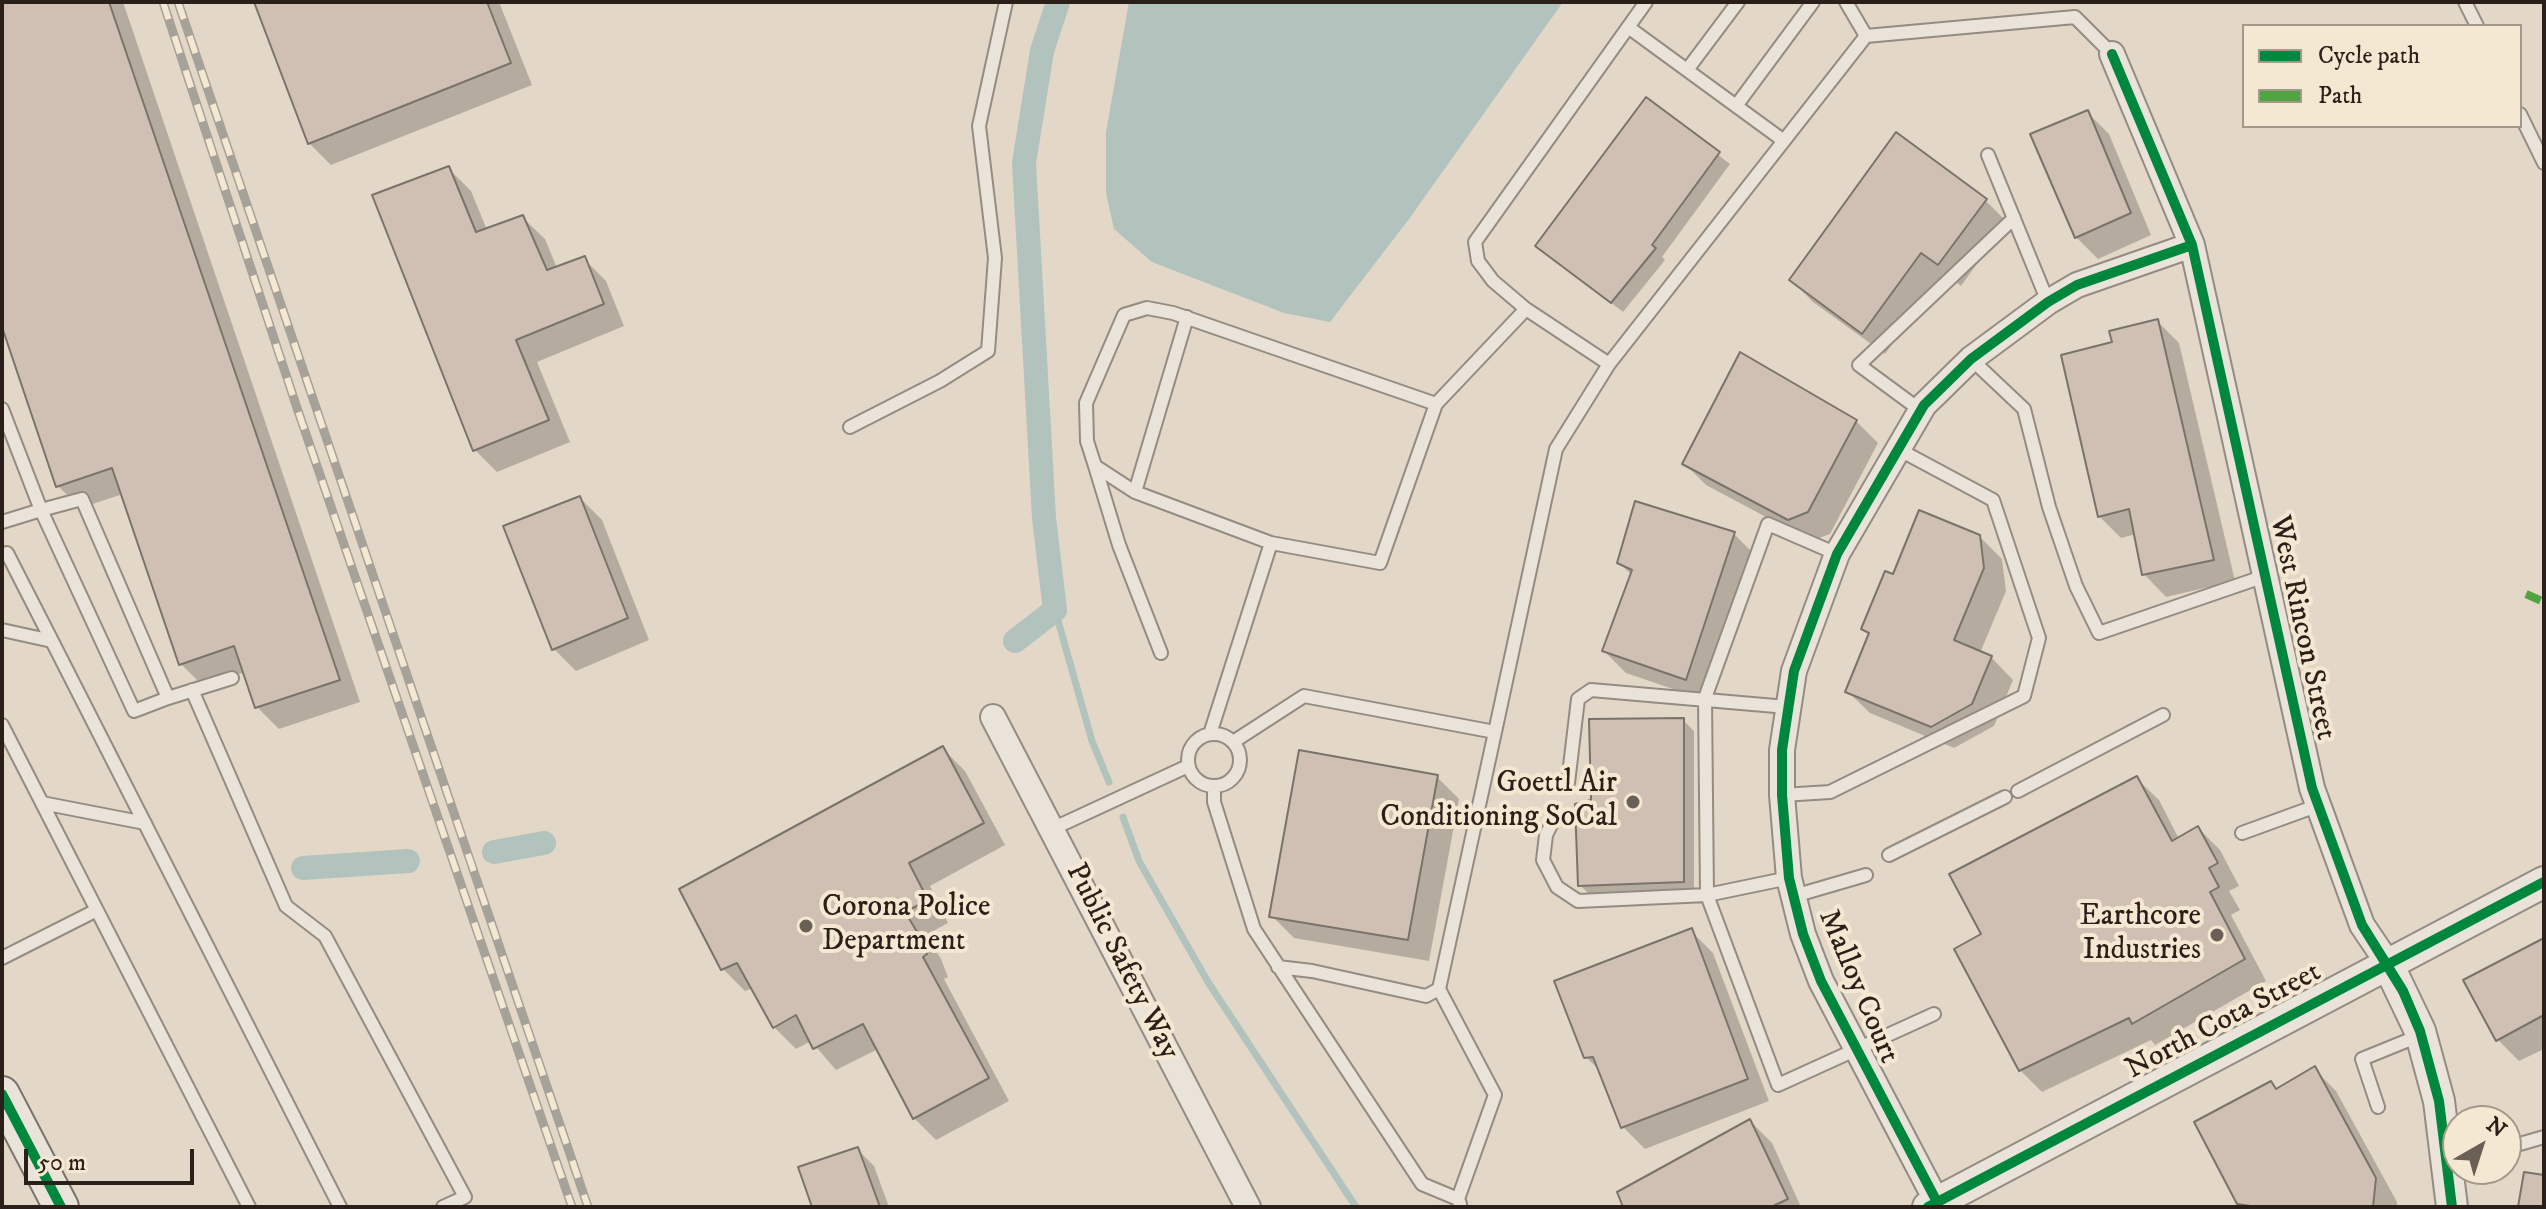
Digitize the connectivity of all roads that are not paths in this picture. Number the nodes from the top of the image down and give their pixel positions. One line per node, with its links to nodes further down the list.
1 (1006, 2): 27 (lane)
2 (1646, 2): 8 (lane)
3 (1738, 2): 11 (lane)
4 (1813, 2): 12 (lane)
5 (1846, 2): 9 (lane)
6 (2465, 2): 7 (lane)
7 (2476, 24)
8 (1628, 27): 11 (lane); 20 (lane)
9 (1866, 36): 10 (lane); 14 (lane)
10 (2112, 54): 18 (street, West Rincon Street)
11 (1687, 70): 12 (lane)
12 (1736, 106): 14 (lane)
13 (2522, 118): 16 (lane)
14 (1784, 141): 23 (lane)
15 (1988, 155): 17 (lane)
16 (2544, 163)
17 (2014, 218): 19 (lane); 26 (lane)
18 (2192, 245): 19 (street, Malloy Court); 36 (street, West Rincon Street)
19 (2048, 302): 22 (street, Malloy Court)
20 (1526, 309): 23 (lane); 24 (lane)
21 (1187, 317): 24 (lane); 29 (lane); 30 (lane)
22 (1971, 359): 26 (street, Malloy Court); 36 (lane)
23 (1609, 364): 48 (lane)
24 (1436, 404): 33 (lane)
25 (2, 409): 31 (lane)
26 (1920, 410): 28 (street, Malloy Court)
27 (850, 427)
28 (1896, 448): 35 (street, Malloy Court); 55 (lane)
29 (1095, 466): 30 (lane); 39 (lane)
30 (1135, 492): 33 (lane)
31 (41, 510): 32 (lane); 42 (lane); 42 (lane)
32 (2, 522)
33 (1271, 543): 49 (lane)
34 (7, 553): 38 (lane)
35 (1837, 554): 43 (lane); 44 (street, Malloy Court)
36 (2265, 576): 58 (street, West Rincon Street)
37 (2, 630): 38 (lane)
38 (52, 641): 60 (lane)
39 (1161, 653)
40 (232, 678): 41 (lane)
41 (192, 690): 42 (lane); 87 (lane)
42 (165, 692)
43 (1705, 698): 44 (lane); 52 (lane); 67 (lane)
44 (1787, 707): 55 (street, Malloy Court)
45 (2163, 715): 54 (lane)
46 (993, 717): 61 (street, Public Safety Way)
47 (2, 725): 57 (lane)
48 (1495, 732): 50 (lane); 72 (lane)
49 (1210, 734): 50 (lane); 51 (lane)
50 (1233, 742): 53 (lane)
51 (1188, 766): 53 (lane); 61 (lane)
52 (1568, 783)
53 (1214, 787): 71 (lane)
54 (2018, 791)
55 (1782, 795): 66 (street, Malloy Court)
56 (2005, 797): 63 (lane)
57 (42, 803): 60 (lane); 68 (lane)
58 (2319, 805): 62 (lane); 70 (street, West Rincon Street)
59 (1553, 821): 67 (lane)
60 (145, 823): 86 (lane)
61 (1052, 829): 88 (street, Public Safety Way)
62 (2242, 833)
63 (1889, 855)
64 (1866, 875): 66 (lane)
65 (2544, 882): 70 (street, North Cota Street)
66 (1791, 887): 67 (lane); 75 (street, Malloy Court)
67 (1707, 895): 75 (lane)
68 (97, 910): 69 (lane); 85 (lane)
69 (2, 958)
70 (2387, 962): 74 (street, West Rincon Street); 83 (street, North Cota Street)
71 (1278, 967): 72 (lane); 82 (lane)
72 (1439, 989): 82 (lane)
73 (1934, 1014): 75 (lane)
74 (2421, 1035): 77 (lane); 78 (street, West Rincon Street)
75 (1857, 1052): 83 (street, Malloy Court)
76 (2, 1094): 84 (main road)
77 (2378, 1107)
78 (2442, 1115)
79 (2544, 1137): 80 (lane)
80 (2522, 1143)
81 (2453, 1185): 89 (street, West Rincon Street)
82 (1460, 1203)
83 (1933, 1205)
84 (61, 1207)
85 (249, 1207)
86 (340, 1207)
87 (443, 1207)
88 (1248, 1207)
89 (2452, 1207)

